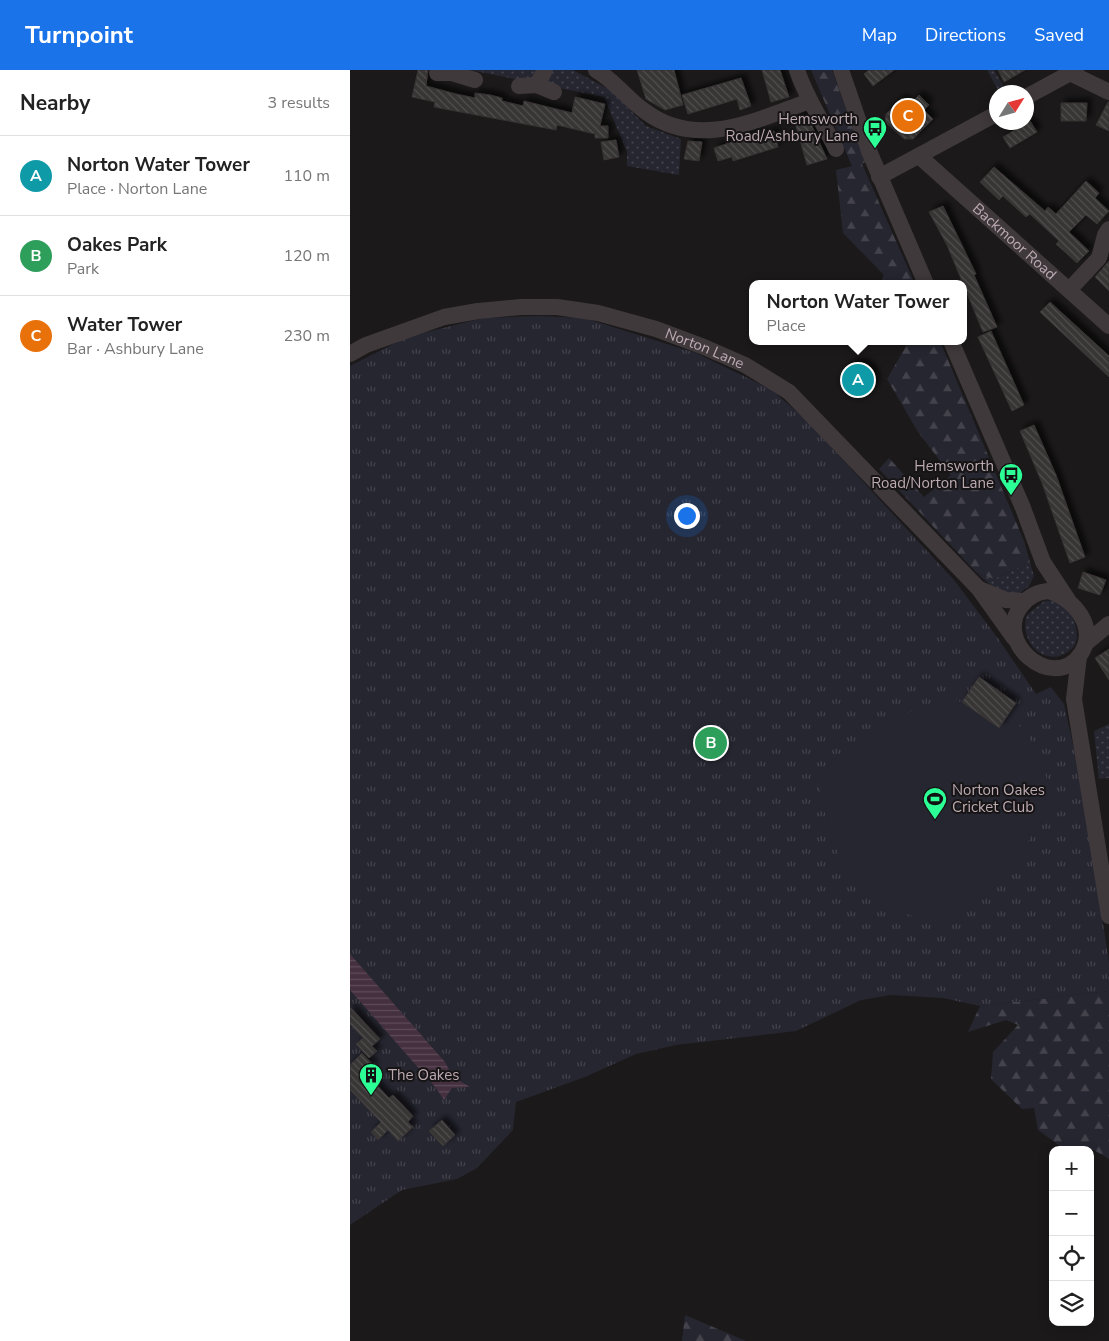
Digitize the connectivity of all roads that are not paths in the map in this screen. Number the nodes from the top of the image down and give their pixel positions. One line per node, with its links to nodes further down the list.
1 (545, 70): 8 (street)
2 (797, 70): 13 (street)
3 (841, 70): 17 (street)
4 (447, 72): 7 (street)
5 (607, 72): 13 (street)
6 (1073, 72): 11 (street); 12 (street)
7 (475, 80)
8 (538, 85): 9 (street); 10 (street)
9 (519, 86)
10 (554, 92)
11 (1109, 92)
12 (1034, 93)
13 (810, 101): 15 (street)
14 (989, 118): 16 (street)
15 (836, 149)
16 (919, 156): 17 (street); 20 (street, Backmoor Road)
17 (879, 177): 19 (street)
18 (1109, 229): 20 (street)
19 (924, 280)
20 (1069, 290): 21 (street, Backmoor Road)
21 (1109, 326)
22 (953, 345): 24 (street)
23 (350, 354): 25 (street, Norton Lane)
24 (1044, 562): 26 (street); 27 (street)
25 (979, 589): 26 (street, Norton Lane); 30 (street, Norton Lane)
26 (1030, 597): 27 (street); 30 (street)
27 (1068, 600): 28 (street)
28 (1080, 613): 29 (street); 31 (street)
29 (1109, 622): 31 (street)
30 (1014, 638): 32 (street)
31 (1082, 650): 32 (street); 33 (street)
32 (1048, 668): 33 (street)
33 (1074, 699): 34 (street)
34 (1109, 916)

